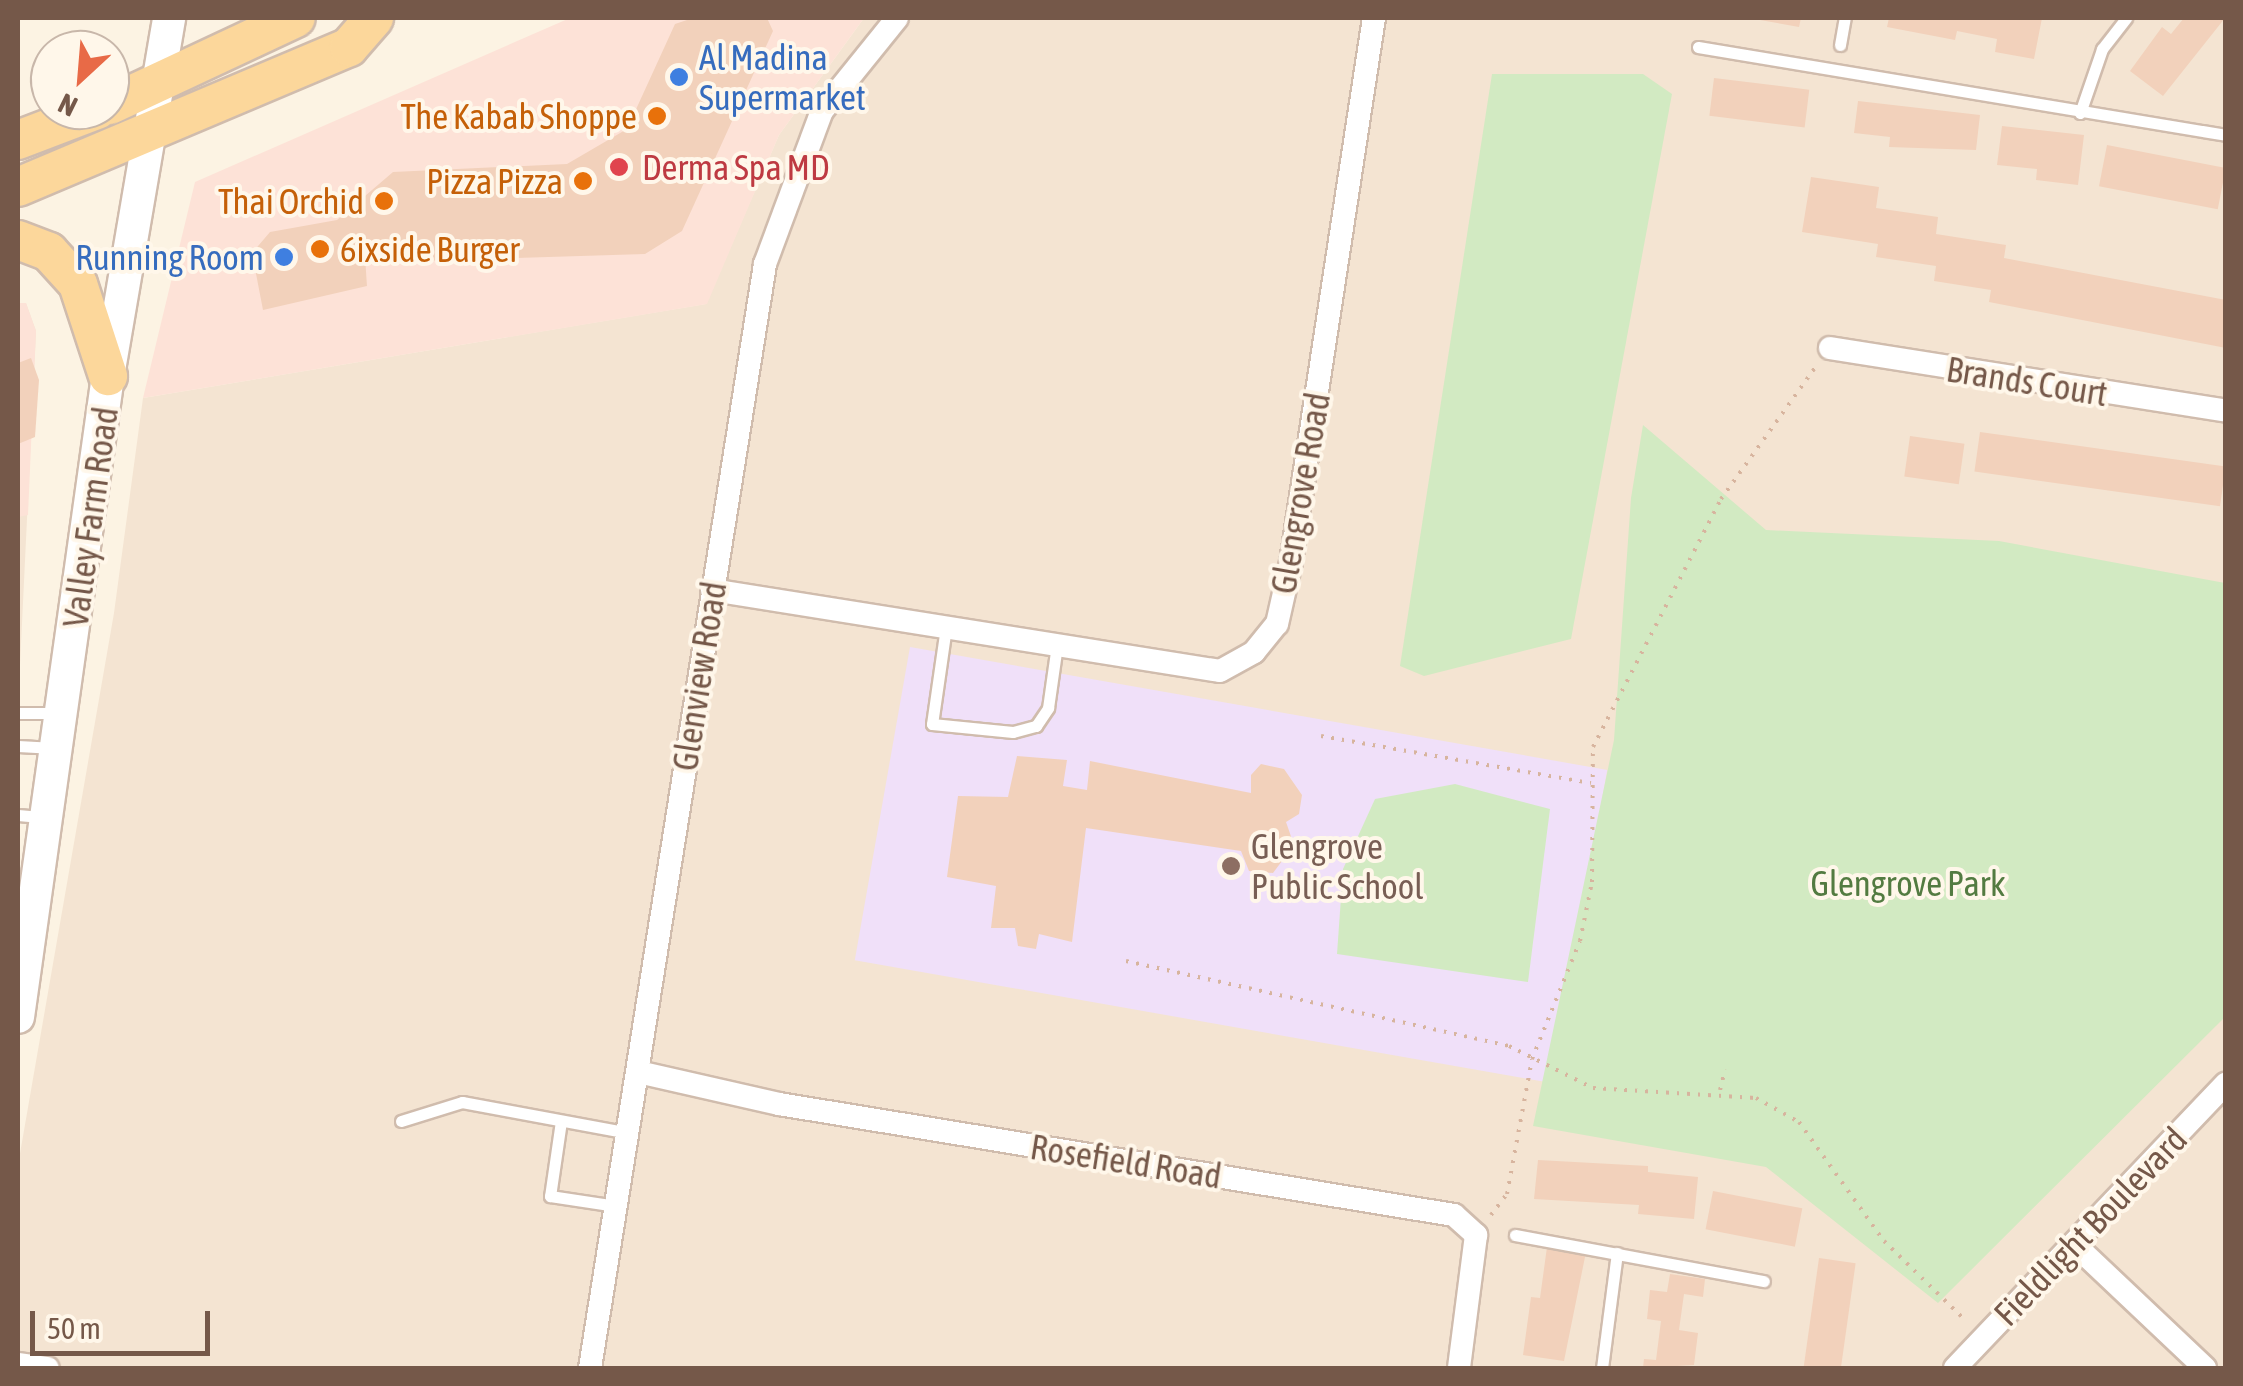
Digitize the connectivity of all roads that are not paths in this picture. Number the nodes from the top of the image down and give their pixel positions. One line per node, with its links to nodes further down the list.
1 (169, 18): 10 (street, Valley Farm Road)
2 (296, 18): 10 (main road)
3 (374, 18): 14 (main road)
4 (898, 18): 22 (street, Glenview Road)
5 (1374, 18): 24 (street, Glengrove Road)
6 (1845, 18): 8 (lane)
7 (2126, 18): 12 (lane)
8 (1840, 45)
9 (1698, 47): 12 (lane)
10 (155, 86): 11 (main road); 14 (street, Valley Farm Road)
11 (130, 97)
12 (2080, 112): 15 (lane)
13 (44, 130): 16 (main road)
14 (147, 131): 17 (main road); 20 (street, Valley Farm Road)
15 (2226, 135)
16 (18, 140)
17 (18, 187)
18 (18, 240): 20 (main road)
19 (1830, 348): 21 (street, Brands Court)
20 (108, 376): 25 (street, Valley Farm Road)
21 (2226, 411)
22 (712, 590): 23 (street, Glengrove Road); 31 (street, Glenview Road)
23 (946, 627): 24 (street, Glengrove Road); 24 (lane)
24 (1057, 644)
25 (64, 712): 26 (lane); 28 (street, Valley Farm Road)
26 (18, 713)
27 (18, 746): 28 (lane)
28 (58, 748): 29 (street, Valley Farm Road)
29 (33, 816): 30 (street, Valley Farm Road)
30 (18, 1017)
31 (638, 1072): 35 (street, Glenview Road); 44 (street, Rosefield Road)
32 (2226, 1082): 38 (street, Fieldlight Boulevard)
33 (401, 1121): 34 (lane)
34 (561, 1121): 35 (lane); 36 (lane)
35 (629, 1133): 36 (street, Glenview Road)
36 (616, 1206): 43 (street, Glenview Road)
37 (1515, 1235): 39 (lane)
38 (2076, 1245): 46 (street, Fieldlight Boulevard); 47 (street)
39 (1616, 1254): 40 (lane); 45 (lane)
40 (1764, 1281)
41 (18, 1364): 42 (street)
42 (48, 1368)
43 (590, 1368)
44 (1460, 1368)
45 (1602, 1368)
46 (1955, 1368)
47 (2205, 1368)

